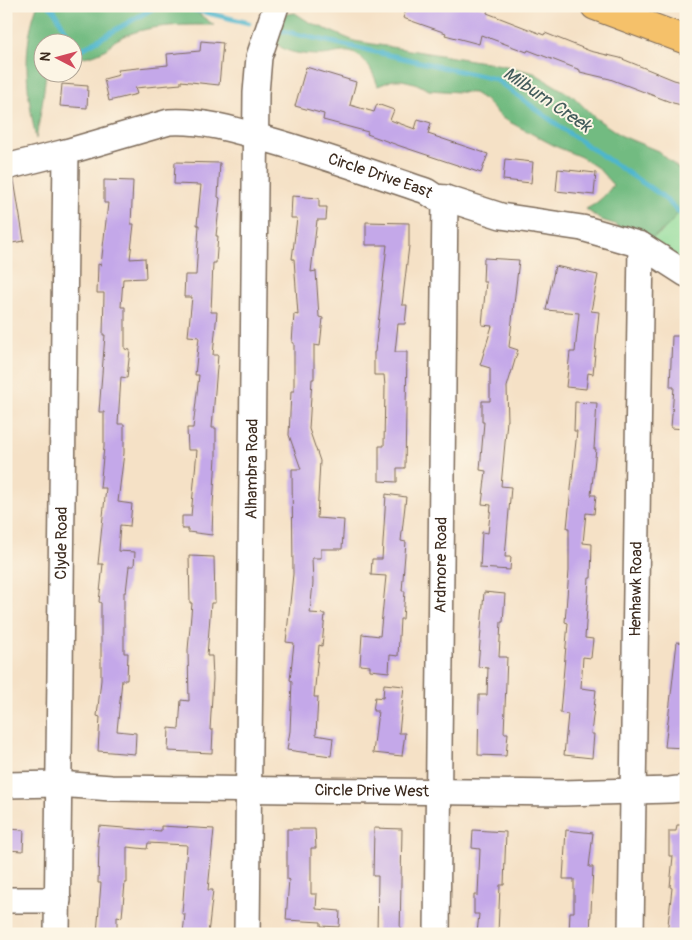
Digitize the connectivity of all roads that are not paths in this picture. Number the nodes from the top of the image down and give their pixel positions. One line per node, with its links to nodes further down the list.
1 (276, 6): 4 (street, Alhambra Road)
2 (595, 6): 3 (main road)
3 (686, 40)
4 (256, 136): 5 (street, Circle Drive East); 7 (street, Circle Drive East); 13 (street, Alhambra Road)
5 (66, 152): 6 (street, Circle Drive East); 10 (street, Clyde Road)
6 (6, 167)
7 (445, 198): 8 (street, Circle Drive East); 14 (street, Ardmore Road)
8 (641, 245): 9 (street, Circle Drive East); 15 (street, Henhawk Road)
9 (686, 274)
10 (59, 784): 11 (street, Circle Drive West); 13 (street, Circle Drive West); 17 (street, Clyde Road)
11 (6, 785)
12 (686, 788): 15 (street, Circle Drive West)
13 (249, 789): 14 (street, Circle Drive West); 19 (street, Alhambra Road)
14 (439, 791): 15 (street, Circle Drive West); 20 (street, Ardmore Road)
15 (633, 791): 21 (street, Henhawk Road)
16 (6, 900): 17 (street)
17 (58, 900): 18 (street, Clyde Road)
18 (57, 934)
19 (247, 934)
20 (437, 934)
21 (631, 934)

